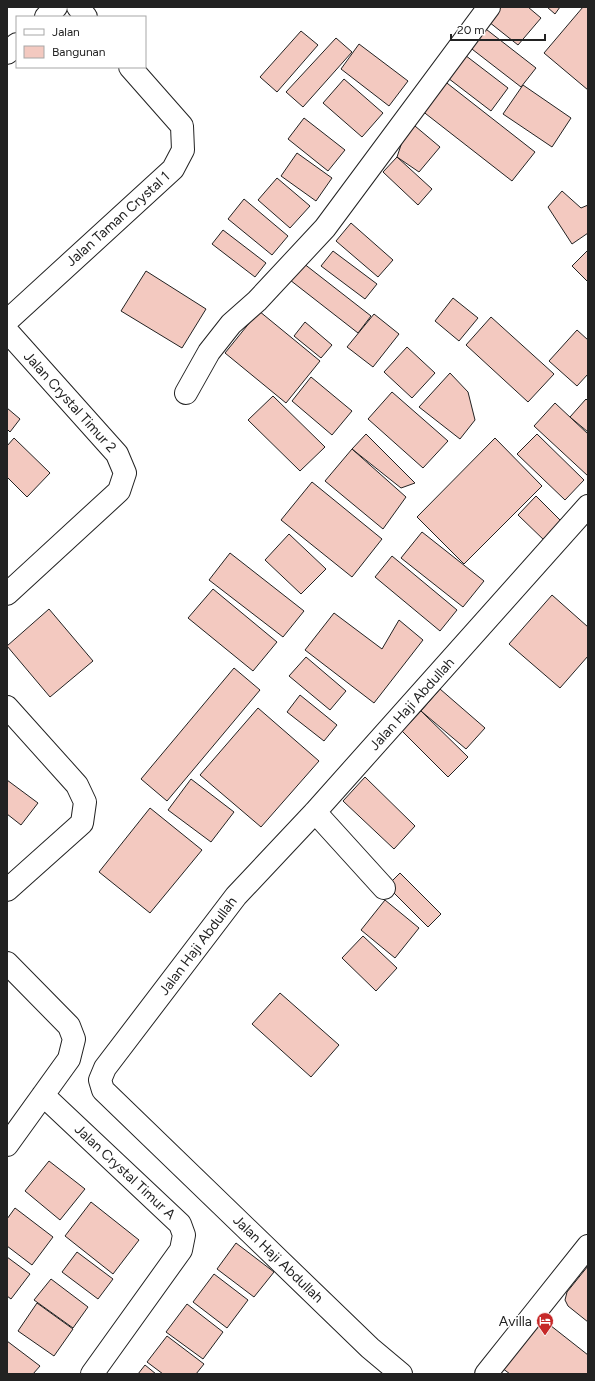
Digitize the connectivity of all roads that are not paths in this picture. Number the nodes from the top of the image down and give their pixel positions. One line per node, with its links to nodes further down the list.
1 (56, 7): 4 (street)
2 (78, 7): 5 (street)
3 (489, 7): 11 (street)
4 (47, 16)
5 (85, 16)
6 (16, 45): 7 (street)
7 (7, 53)
8 (131, 68): 9 (street, Jalan Taman Crystal 1)
9 (7, 321)
10 (7, 331): 13 (street, Jalan Crystal Timur 2)
11 (186, 393)
12 (588, 506): 15 (street, Jalan Haji Abdullah)
13 (7, 594)
14 (7, 707): 17 (street)
15 (315, 812): 16 (street); 23 (street, Jalan Haji Abdullah)
16 (384, 888)
17 (7, 890)
18 (7, 963): 19 (street)
19 (43, 1095): 20 (street); 22 (street, Jalan Crystal Timur A)
20 (7, 1145)
21 (588, 1246): 24 (street)
22 (92, 1374)
23 (401, 1374)
24 (486, 1374)

